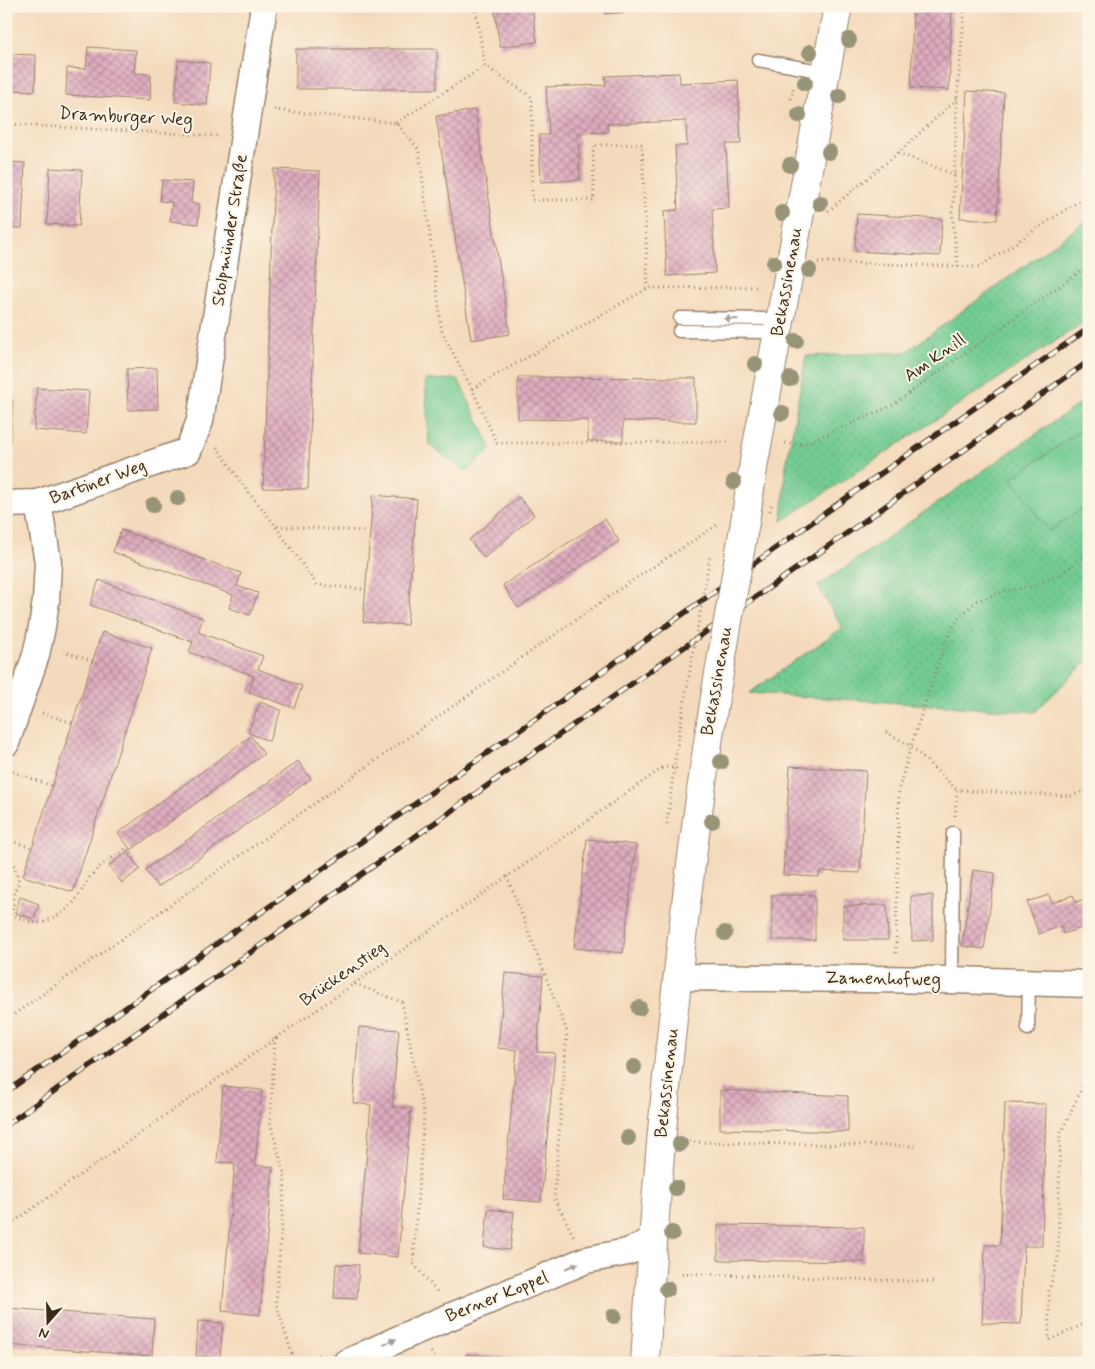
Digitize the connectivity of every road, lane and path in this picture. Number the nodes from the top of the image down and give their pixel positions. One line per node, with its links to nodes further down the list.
1 (264, 6): 9 (street, Stolpmünder Straße)
2 (475, 6): 6 (path)
3 (838, 6): 7 (street, Bekassinenau)
4 (965, 6): 8 (path)
5 (758, 60): 7 (lane)
6 (485, 66): 10 (path); 22 (path)
7 (825, 72): 24 (street, Bekassinenau)
8 (957, 98): 13 (path); 14 (path)
9 (249, 107): 10 (path); 12 (street, Stolpmünder Straße)
10 (396, 123): 26 (path)
11 (6, 124): 12 (path, Dramburger Weg)
12 (244, 137): 27 (street, Stolpmünder Straße)
13 (898, 153): 14 (path); 17 (path)
14 (955, 175): 20 (path)
15 (1089, 177): 16 (path)
16 (1088, 194): 20 (path)
17 (828, 211)
18 (818, 262): 20 (path)
19 (1089, 265): 29 (path, Am Knill)
20 (958, 267)
21 (758, 287): 22 (path)
22 (648, 288): 26 (path)
23 (680, 318): 24 (lane, one-way to 23)
24 (779, 326): 25 (lane); 33 (street, Bekassinenau)
25 (679, 331)
26 (472, 388): 28 (path)
27 (200, 421): 30 (street, Stolpmünder Straße); 34 (path)
28 (730, 442)
29 (785, 443)
30 (188, 450): 31 (street, Bartiner Weg)
31 (38, 503): 32 (street, Bartiner Weg); 41 (street)
32 (6, 504)
33 (745, 522): 44 (street, Bekassinenau, bridge); 59 (path)
34 (276, 526): 35 (path); 38 (path)
35 (364, 530)
36 (1089, 553): 42 (path)
37 (710, 555): 39 (path, bridge)
38 (362, 589)
39 (681, 721)
40 (886, 732): 42 (path)
41 (6, 743)
42 (911, 746): 47 (path); 54 (path)
43 (6, 770): 45 (path)
44 (703, 771): 52 (path, Brückenstieg); 53 (street, Bekassinenau)
45 (52, 786)
46 (1089, 789): 47 (path)
47 (957, 790): 48 (path)
48 (953, 833): 55 (lane)
49 (6, 840): 50 (path); 51 (path)
50 (32, 848)
51 (136, 860)
52 (507, 876): 57 (path, Brückenstieg); 66 (path)
53 (677, 977): 54 (street, Zamenhofweg); 67 (street, Bekassinenau)
54 (896, 980): 55 (street, Zamenhofweg)
55 (952, 980): 56 (street, Zamenhofweg)
56 (1029, 982): 58 (street, Zamenhofweg); 60 (lane)
57 (354, 983): 61 (path, Brückenstieg); 70 (path)
58 (1089, 984)
59 (6, 1020)
60 (1028, 1029)
61 (275, 1038): 65 (path, Brückenstieg); 72 (path)
62 (1089, 1073): 71 (path)
63 (690, 1132): 64 (path)
64 (915, 1146)
65 (6, 1227)
66 (576, 1240)
67 (652, 1242): 73 (street, Berner Koppel, one-way to 67); 74 (street, Bekassinenau)
68 (676, 1280): 69 (path)
69 (936, 1282)
70 (441, 1297)
71 (1089, 1322)
72 (295, 1363)
73 (346, 1363)
74 (645, 1363)

